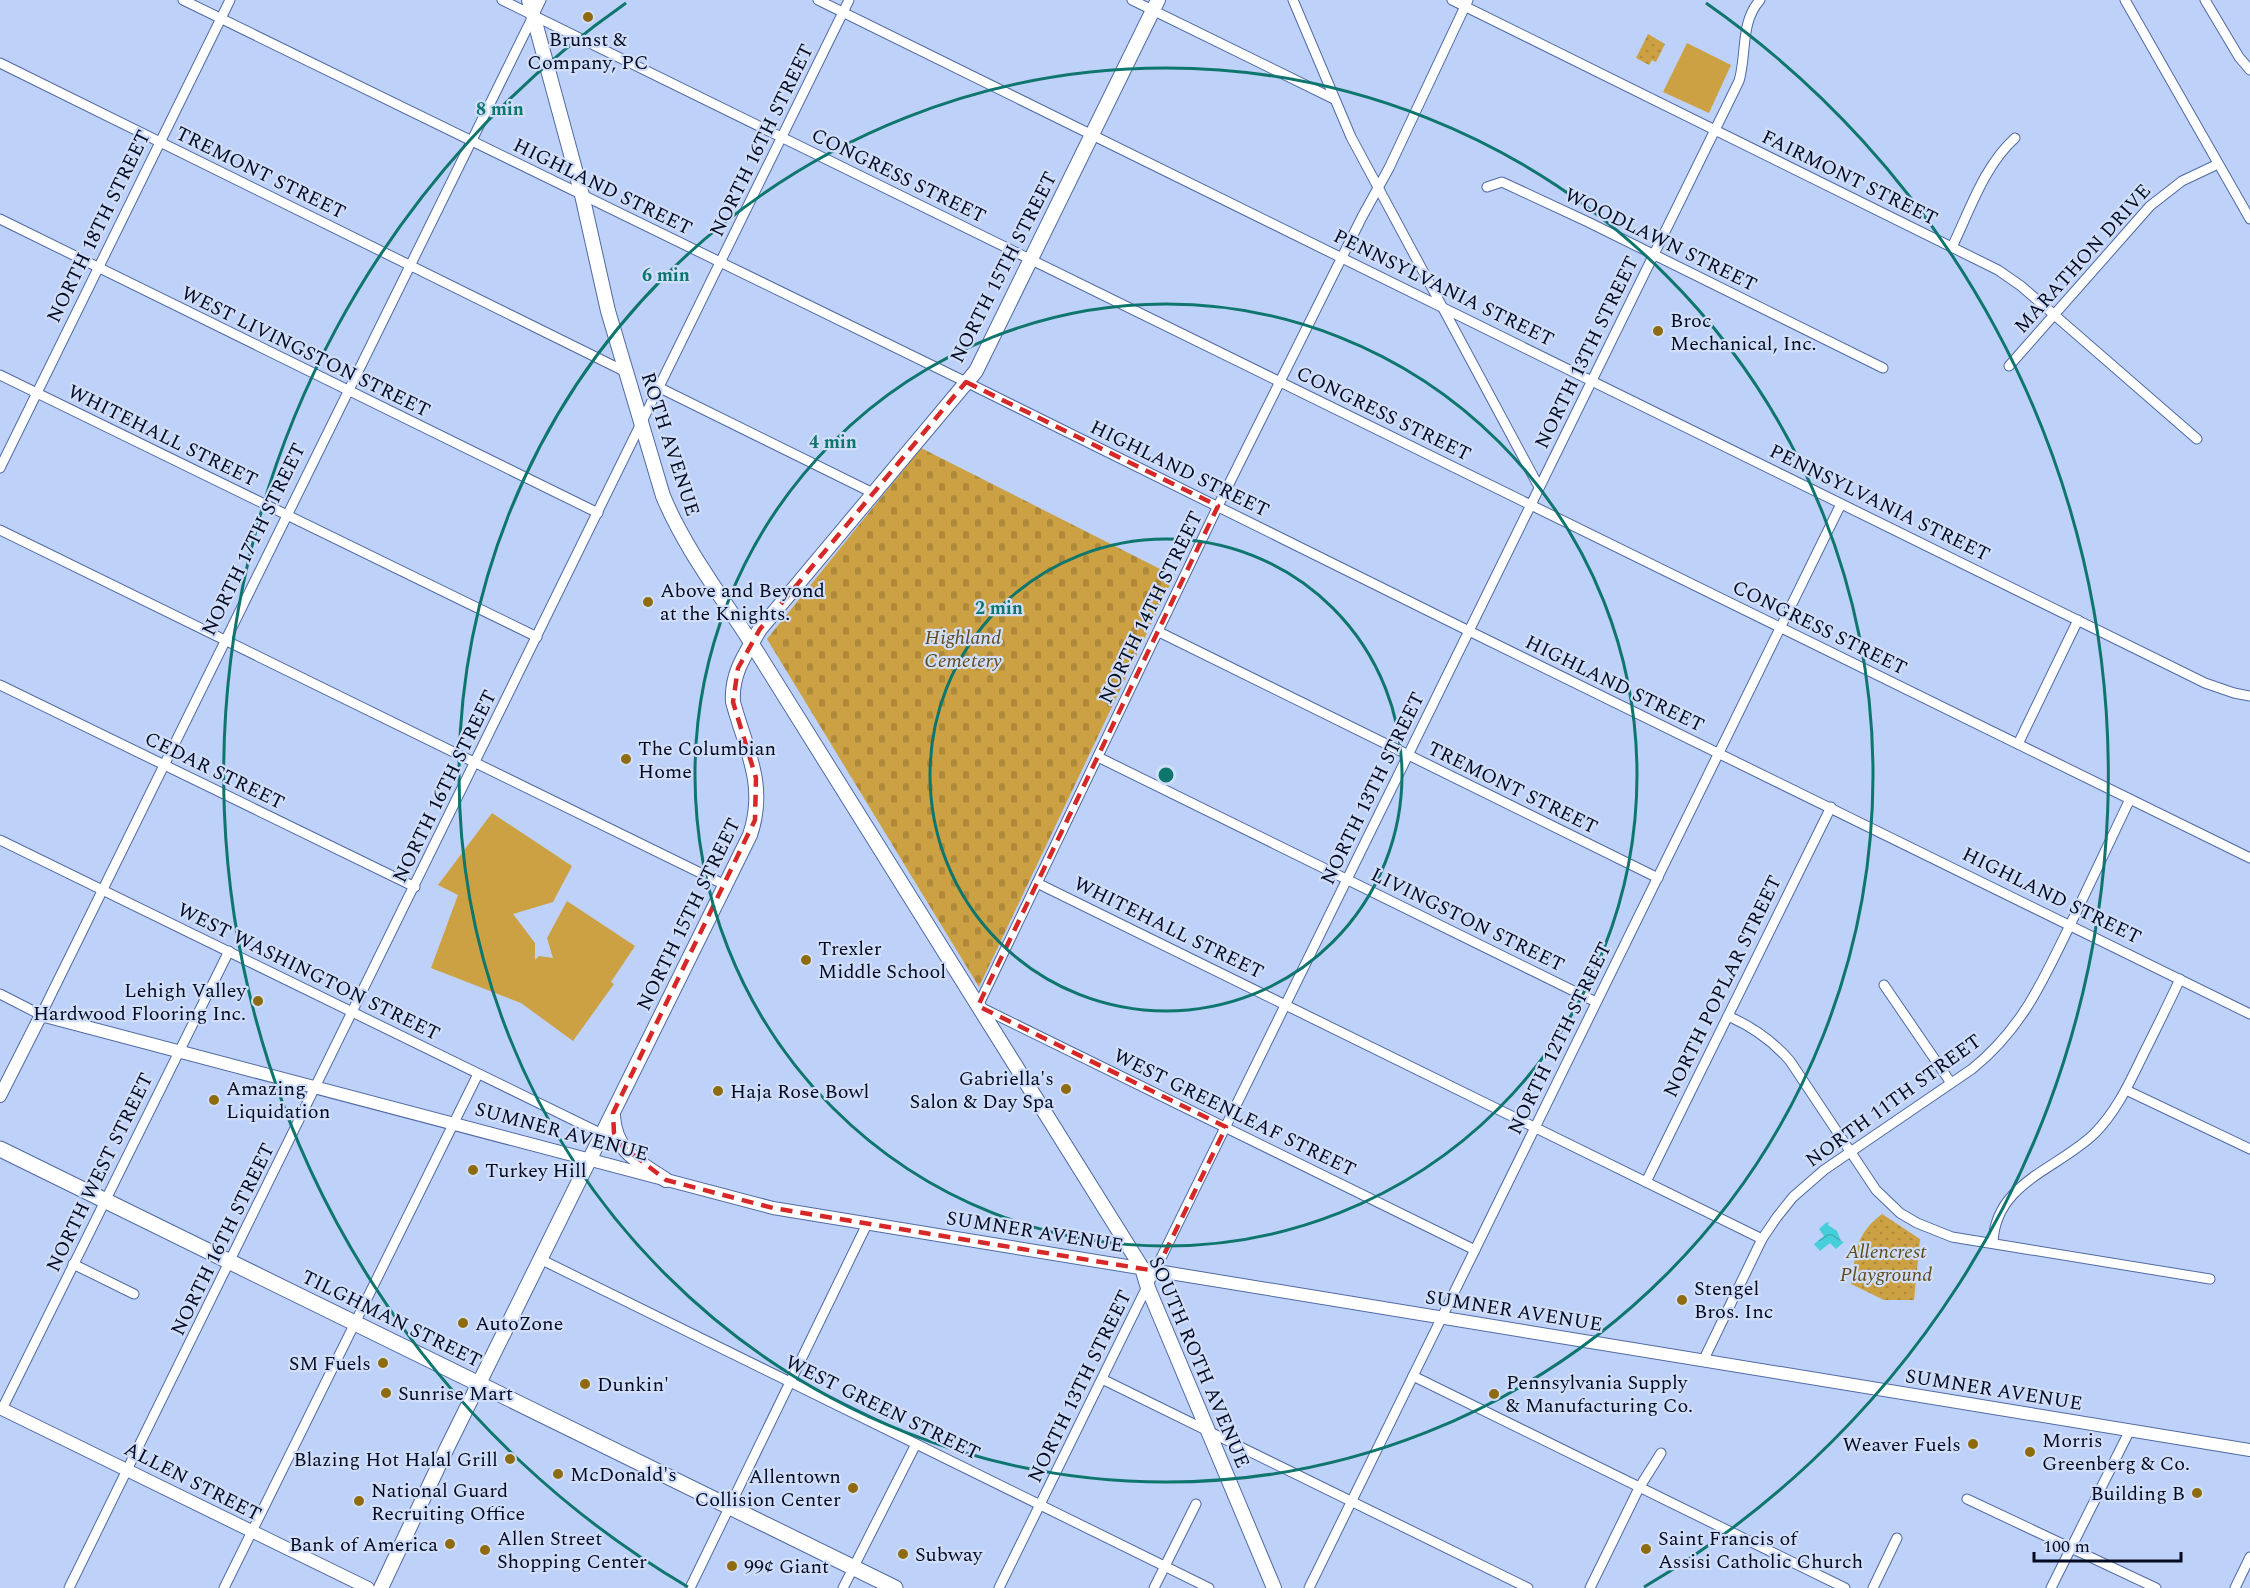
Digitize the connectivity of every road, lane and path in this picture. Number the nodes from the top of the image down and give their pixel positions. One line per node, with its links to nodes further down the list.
1 (183, 0): 18 (street, HIGHLAND STREET)
2 (230, 0): 18 (street, NORTH 18TH STREET)
3 (502, 0): 17 (street, CONGRESS STREET)
4 (529, 0): 17 (main road, ROTH AVENUE)
5 (541, 0): 17 (street, NORTH 17TH STREET)
6 (818, 0): 16 (street, PENNSYLVANIA STREET)
7 (849, 0): 16 (street, NORTH 16TH STREET)
8 (1132, 0): 15 (street)
9 (1293, 0): 21 (street)
10 (1452, 0): 14 (street, FAIRMONT STREET)
11 (1760, 0): 22 (street, NORTH 13TH STREET)
12 (2125, 0): 28 (street)
13 (2205, 0): 20 (street)
14 (1467, 3): 22 (street, FAIRMONT STREET); 30 (street, NORTH 14TH STREET)
15 (1155, 5): 21 (street); 23 (main road, NORTH 15TH STREET)
16 (843, 13): 23 (street, PENNSYLVANIA STREET); 24 (street, NORTH 16TH STREET)
17 (533, 15): 24 (street, CONGRESS STREET); 26 (street, NORTH 17TH STREET); 31 (main road, ROTH AVENUE)
18 (221, 19): 26 (street, HIGHLAND STREET); 27 (street, NORTH 18TH STREET)
19 (0, 63): 27 (street, TREMONT STREET)
20 (2250, 70)
21 (1334, 99): 30 (street)
22 (1714, 130): 34 (street, FAIRMONT STREET); 35 (street, NORTH 13TH STREET)
23 (1092, 135): 36 (street, PENNSYLVANIA STREET); 37 (main road, NORTH 15TH STREET)
24 (783, 138): 37 (street, CONGRESS STREET); 38 (street, NORTH 16TH STREET)
25 (2015, 138): 34 (street)
26 (471, 141): 31 (street, HIGHLAND STREET); 39 (street, NORTH 17TH STREET)
27 (159, 142): 39 (street, TREMONT STREET); 40 (street, NORTH 18TH STREET)
28 (2218, 164): 33 (street); 42 (street, MARATHON DRIVE)
29 (1487, 187): 35 (street, WOODLAWN STREET)
30 (1377, 188): 36 (street, NORTH 14TH STREET); 41 (street)
31 (582, 195): 38 (street, HIGHLAND STREET); 45 (main road, ROTH AVENUE)
32 (0, 219): 40 (street, WEST LIVINGSTON STREET)
33 (2250, 219)
34 (1952, 247): 42 (street, FAIRMONT STREET)
35 (1654, 255): 44 (street, WOODLAWN STREET); 47 (street, NORTH 13TH STREET)
36 (1342, 258): 41 (street, PENNSYLVANIA STREET); 49 (street, NORTH 14TH STREET)
37 (1031, 259): 48 (main road, NORTH 15TH STREET); 49 (street, CONGRESS STREET)
38 (720, 263): 48 (street, HIGHLAND STREET); 50 (street, NORTH 16TH STREET)
39 (409, 265): 45 (street, TREMONT STREET); 51 (street, NORTH 17TH STREET)
40 (98, 268): 51 (street, WEST LIVINGSTON STREET); 52 (street, NORTH 18TH STREET)
41 (1444, 308): 47 (street, PENNSYLVANIA STREET); 56 (street)
42 (2054, 314): 43 (street, MARATHON DRIVE); 54 (street, FAIRMONT STREET)
43 (2008, 366)
44 (1883, 368)
45 (626, 372): 53 (main road, ROTH AVENUE)
46 (0, 375): 52 (street, WHITEHALL STREET)
47 (1593, 380): 56 (street, NORTH 13TH STREET); 58 (street, PENNSYLVANIA STREET)
48 (966, 382): 57 (main road, NORTH 15TH STREET); 60 (street, HIGHLAND STREET)
49 (1281, 382): 59 (street, CONGRESS STREET); 60 (street, NORTH 14TH STREET)
50 (658, 387): 53 (street, NORTH 16TH STREET); 57 (street)
51 (348, 392): 61 (street, WEST LIVINGSTON STREET); 62 (street, NORTH 17TH STREET)
52 (37, 394): 55 (street, NORTH 18TH STREET); 62 (street, WHITEHALL STREET)
53 (641, 422): 61 (street, NORTH 16TH STREET); 70 (main road, ROTH AVENUE)
54 (2197, 440)
55 (0, 468)
56 (1539, 487): 59 (street, NORTH 13TH STREET)
57 (873, 493): 70 (main road, NORTH 15TH STREET)
58 (1841, 504): 64 (street, PENNSYLVANIA STREET); 65 (street, NORTH 12TH STREET)
59 (1530, 505): 65 (street, CONGRESS STREET); 67 (street, NORTH 13TH STREET)
60 (1218, 506): 66 (street, NORTH 14TH STREET); 67 (street, HIGHLAND STREET)
61 (598, 513): 68 (street, NORTH 16TH STREET)
62 (286, 516): 68 (street, WHITEHALL STREET); 69 (street, NORTH 17TH STREET)
63 (0, 530): 69 (street)
64 (2078, 620): 72 (street, PENNSYLVANIA STREET); 73 (street)
65 (1781, 627): 73 (street, CONGRESS STREET); 74 (street, NORTH 12TH STREET)
66 (1159, 632): 75 (street, NORTH 14TH STREET); 76 (street, TREMONT STREET)
67 (1469, 632): 74 (street, HIGHLAND STREET); 76 (street, NORTH 13TH STREET)
68 (537, 637): 77 (street, NORTH 16TH STREET)
69 (225, 640): 77 (street); 78 (street, NORTH 17TH STREET)
70 (752, 644): 86 (main road, NORTH 15TH STREET); 96 (main road, ROTH AVENUE)
71 (0, 685): 78 (street, CEDAR STREET)
72 (2250, 696)
73 (2018, 744): 79 (street, CONGRESS STREET)
74 (1719, 753): 80 (street, HIGHLAND STREET); 83 (street, NORTH 12TH STREET)
75 (1098, 756): 84 (street, LIVINGSTON STREET); 85 (street, NORTH 14TH STREET)
76 (1408, 756): 83 (street, TREMONT STREET); 84 (street, NORTH 13TH STREET)
77 (475, 762): 86 (street); 87 (street, NORTH 16TH STREET)
78 (163, 764): 87 (street, CEDAR STREET); 88 (street, NORTH 17TH STREET)
79 (2130, 799): 82 (street, CONGRESS STREET); 89 (street, NORTH 11TH STREET)
80 (1831, 807): 89 (street, HIGHLAND STREET); 100 (street, NORTH POPLAR STREET)
81 (0, 840): 88 (street, WEST WASHINGTON STREET)
82 (2250, 858)
83 (1658, 878): 94 (street, NORTH 12TH STREET)
84 (1347, 879): 94 (street, LIVINGSTON STREET); 95 (street, NORTH 13TH STREET)
85 (1037, 883): 95 (street, WHITEHALL STREET); 96 (street, NORTH 14TH STREET)
86 (725, 885): 107 (main road, NORTH 15TH STREET)
87 (415, 887): 97 (street, NORTH 16TH STREET)
88 (102, 890): 90 (street, WEST WASHINGTON STREET); 99 (street, NORTH 17TH STREET)
89 (2070, 924): 91 (street, HIGHLAND STREET); 103 (street, NORTH 11TH STREET)
90 (228, 951): 97 (street, WEST WASHINGTON STREET); 101 (street, NORTH WEST STREET)
91 (2180, 979): 98 (street, HIGHLAND STREET); 105 (street)
92 (1884, 985): 103 (street)
93 (0, 994): 99 (street)
94 (1596, 1002): 110 (street, NORTH 12TH STREET)
95 (1286, 1004): 109 (street, NORTH 13TH STREET); 110 (street, WHITEHALL STREET)
96 (978, 1006): 109 (street, WEST GREENLEAF STREET); 126 (main road, SOUTH ROTH AVENUE)
97 (353, 1012): 102 (street, WEST WASHINGTON STREET); 104 (street, NORTH 16TH STREET)
98 (2250, 1014)
99 (41, 1015): 101 (street, SUMNER AVENUE); 106 (street, NORTH 17TH STREET)
100 (1728, 1016): 114 (street); 117 (street, NORTH POPLAR STREET)
101 (179, 1050): 104 (street, SUMNER AVENUE); 118 (street, NORTH WEST STREET)
102 (478, 1074): 108 (street); 111 (street, WEST WASHINGTON STREET)
103 (1951, 1083): 114 (street, NORTH 11TH STREET)
104 (316, 1087): 108 (street, SUMNER AVENUE); 124 (street, NORTH 16TH STREET)
105 (2126, 1090): 113 (street); 121 (street)
106 (0, 1096)
107 (613, 1113): 111 (main road, NORTH 15TH STREET); 116 (main road)
108 (454, 1122): 115 (street, SUMNER AVENUE); 131 (street)
109 (1226, 1127): 122 (street, WEST GREENLEAF STREET); 126 (street, NORTH 13TH STREET)
110 (1535, 1127): 117 (street, WHITEHALL STREET); 122 (street, NORTH 12TH STREET)
111 (602, 1134): 115 (main road, NORTH 15TH STREET)
112 (0, 1149): 118 (main road, TILGHMAN STREET)
113 (2250, 1149)
114 (1851, 1152): 120 (street, NORTH 11TH STREET); 121 (street)
115 (590, 1159): 116 (street, SUMNER AVENUE); 123 (main road, NORTH 15TH STREET)
116 (666, 1180): 119 (street, SUMNER AVENUE)
117 (1646, 1182): 120 (street, WHITEHALL STREET)
118 (105, 1199): 124 (main road, TILGHMAN STREET); 125 (street, NORTH WEST STREET)
119 (867, 1224): 126 (street, SUMNER AVENUE); 135 (street)
120 (1762, 1239): 132 (street, NORTH 11TH STREET)
121 (1993, 1244): 127 (street)
122 (1475, 1250): 130 (street, NORTH 12TH STREET)
123 (540, 1259): 135 (street, WEST GREEN STREET); 136 (main road, NORTH 15TH STREET)
124 (230, 1261): 131 (main road, TILGHMAN STREET); 143 (street, NORTH 16TH STREET)
125 (73, 1264): 129 (street); 137 (street, NORTH WEST STREET)
126 (1149, 1269): 128 (main road, SOUTH ROTH AVENUE); 130 (street, SUMNER AVENUE)
127 (2210, 1279)
128 (1148, 1288): 134 (street, NORTH 13TH STREET); 139 (main road, SOUTH ROTH AVENUE)
129 (134, 1294)
130 (1442, 1318): 132 (street, SUMNER AVENUE); 133 (street, NORTH 12TH STREET)
131 (354, 1323): 136 (main road, TILGHMAN STREET); 150 (street)
132 (1703, 1361): 138 (street, SUMNER AVENUE)
133 (1413, 1376): 144 (street); 146 (street, NORTH 12TH STREET)
134 (1102, 1379): 139 (street); 148 (street, NORTH 13TH STREET)
135 (791, 1382): 140 (street, WEST GREEN STREET); 149 (street)
136 (479, 1384): 149 (main road, TILGHMAN STREET); 159 (main road, NORTH 15TH STREET)
137 (1, 1408): 143 (street, ALLEN STREET)
138 (2130, 1430): 141 (street, SUMNER AVENUE); 152 (street)
139 (1208, 1431): 146 (street); 166 (main road, SOUTH ROTH AVENUE)
140 (916, 1444): 148 (street, WEST GREEN STREET); 155 (street)
141 (2250, 1450)
142 (1661, 1453): 144 (street)
143 (128, 1470): 150 (street, ALLEN STREET); 156 (street, NORTH 16TH STREET)
144 (1639, 1488): 169 (street); 170 (street)
145 (1967, 1498): 152 (street)
146 (1352, 1502): 167 (street, NORTH 12TH STREET); 168 (street)
147 (1196, 1504): 154 (street)
148 (1040, 1505): 154 (street, WEST GREEN STREET); 163 (street, NORTH 13TH STREET)
149 (730, 1507): 155 (main road, TILGHMAN STREET); 160 (street)
150 (252, 1532): 157 (street); 158 (street, ALLEN STREET)
151 (1897, 1538): 171 (street)
152 (2072, 1546): 172 (street); 173 (street)
153 (2250, 1557): 174 (street)
154 (1165, 1566): 164 (street); 165 (street, WEST GREEN STREET)
155 (854, 1568): 161 (street); 162 (main road, TILGHMAN STREET)
156 (69, 1588)
157 (224, 1588)
158 (368, 1588)
159 (381, 1588)
160 (690, 1588)
161 (843, 1588)
162 (895, 1588)
163 (999, 1588)
164 (1154, 1588)
165 (1209, 1588)
166 (1274, 1588)
167 (1309, 1588)
168 (1528, 1588)
169 (1590, 1588)
170 (1845, 1588)
171 (1873, 1588)
172 (2051, 1588)
173 (2156, 1588)
174 (2235, 1588)

